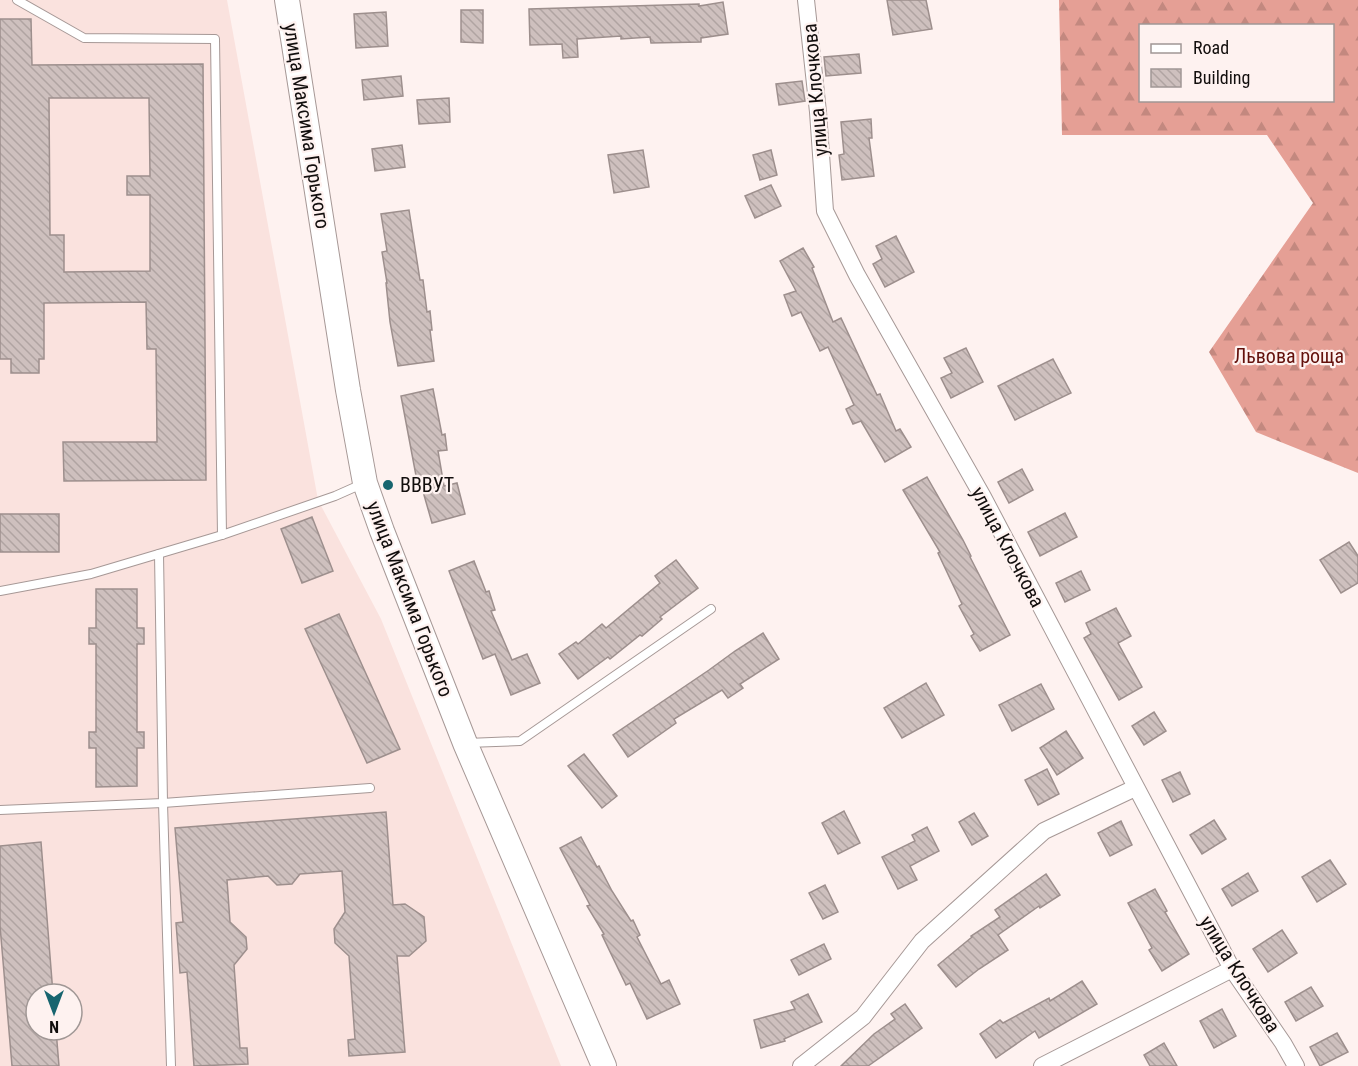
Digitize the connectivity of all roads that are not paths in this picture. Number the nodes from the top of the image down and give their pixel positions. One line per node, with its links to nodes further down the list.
1 (17, 0): 5 (lane)
2 (287, 0): 4 (main road, улица Максима Горького)
3 (806, 0): 11 (street, улица Клочкова)
4 (365, 483): 5 (lane); 9 (main road, улица Максима Горького)
5 (222, 535): 6 (lane)
6 (159, 554): 7 (lane); 12 (lane)
7 (0, 591)
8 (711, 609): 9 (lane)
9 (465, 743): 16 (main road, улица Максима Горького)
10 (370, 788): 12 (lane)
11 (1135, 788): 14 (street, улица Клочкова); 17 (street)
12 (163, 803): 13 (lane); 15 (lane)
13 (0, 810)
14 (1232, 969): 18 (street); 19 (street, улица Клочкова)
15 (171, 1066)
16 (604, 1066)
17 (801, 1066)
18 (1042, 1066)
19 (1296, 1066)

